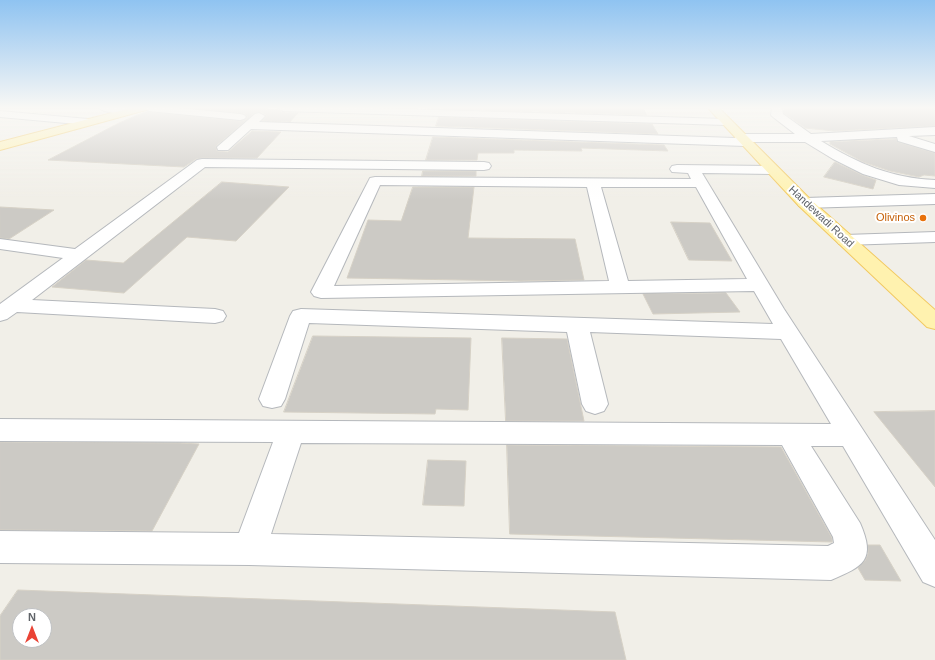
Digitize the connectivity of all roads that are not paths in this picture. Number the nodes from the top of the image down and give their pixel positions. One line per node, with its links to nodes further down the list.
1 (26, 139): 8 (main road)
2 (229, 139): 9 (street)
3 (711, 139): 7 (street)
4 (782, 139): 7 (street)
5 (809, 139): 16 (street)
6 (905, 139): 10 (street)
7 (743, 140): 13 (main road, Handewadi Road)
8 (0, 146)
9 (223, 146)
10 (934, 148)
11 (495, 166): 22 (street)
12 (661, 169): 14 (street)
13 (772, 170): 14 (street); 18 (main road, Handewadi Road)
14 (697, 176): 15 (street); 23 (street)
15 (593, 183): 24 (street); 24 (street)
16 (935, 184)
17 (935, 199): 18 (street)
18 (805, 203): 20 (main road, Handewadi Road)
19 (935, 237): 20 (street)
20 (845, 240): 27 (main road, Handewadi Road)
21 (0, 244): 22 (street)
22 (78, 255): 25 (street)
23 (760, 285): 24 (street); 29 (street)
24 (620, 287)
25 (6, 310): 26 (street)
26 (215, 316)
27 (935, 322)
28 (577, 325): 29 (street); 30 (street); 31 (street)
29 (788, 332): 35 (street)
30 (272, 399)
31 (595, 404)
32 (0, 430): 33 (street)
33 (291, 432): 34 (street); 37 (street)
34 (790, 435): 35 (street); 37 (street)
35 (852, 435): 38 (street)
36 (0, 547): 37 (street)
37 (248, 549)
38 (935, 570)

